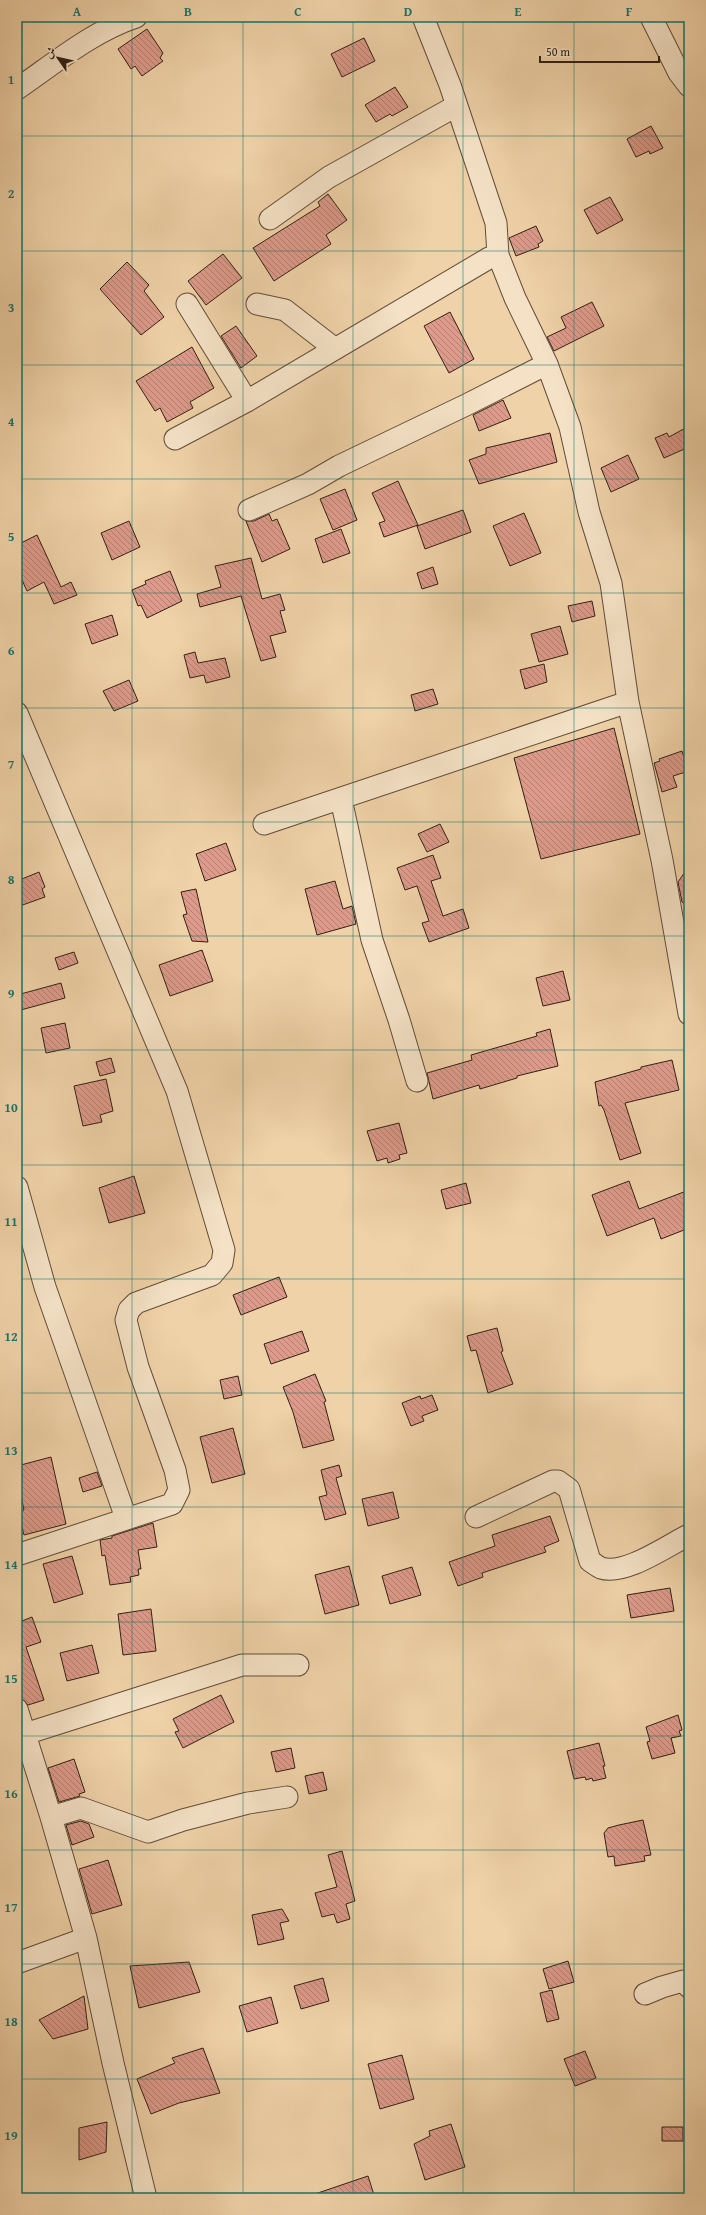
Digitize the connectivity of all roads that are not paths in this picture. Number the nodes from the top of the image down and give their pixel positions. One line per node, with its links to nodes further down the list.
1 (136, 17): 5 (street)
2 (423, 17): 6 (street)
3 (651, 17): 4 (street)
4 (689, 86)
5 (17, 89)
6 (456, 106): 7 (street); 8 (street)
7 (270, 218)
8 (498, 255): 11 (street); 12 (street)
9 (187, 304): 13 (street)
10 (257, 304): 11 (street)
11 (334, 348): 13 (street)
12 (547, 364): 15 (street); 16 (street)
13 (247, 401): 14 (street)
14 (175, 439)
15 (249, 510)
16 (628, 702): 18 (street); 20 (street)
17 (17, 713): 24 (street)
18 (341, 800): 19 (street); 21 (street)
19 (264, 824)
20 (689, 1014)
21 (417, 1081)
22 (17, 1188): 24 (street)
23 (476, 1517): 25 (street)
24 (126, 1518): 26 (street)
25 (689, 1535)
26 (17, 1554)
27 (298, 1665): 29 (street)
28 (17, 1709): 29 (street)
29 (25, 1734): 31 (street)
30 (287, 1797): 31 (street)
31 (51, 1817): 32 (street)
32 (86, 1938): 33 (street); 36 (street)
33 (17, 1963)
34 (689, 1987): 35 (street)
35 (645, 1994)
36 (146, 2198)

